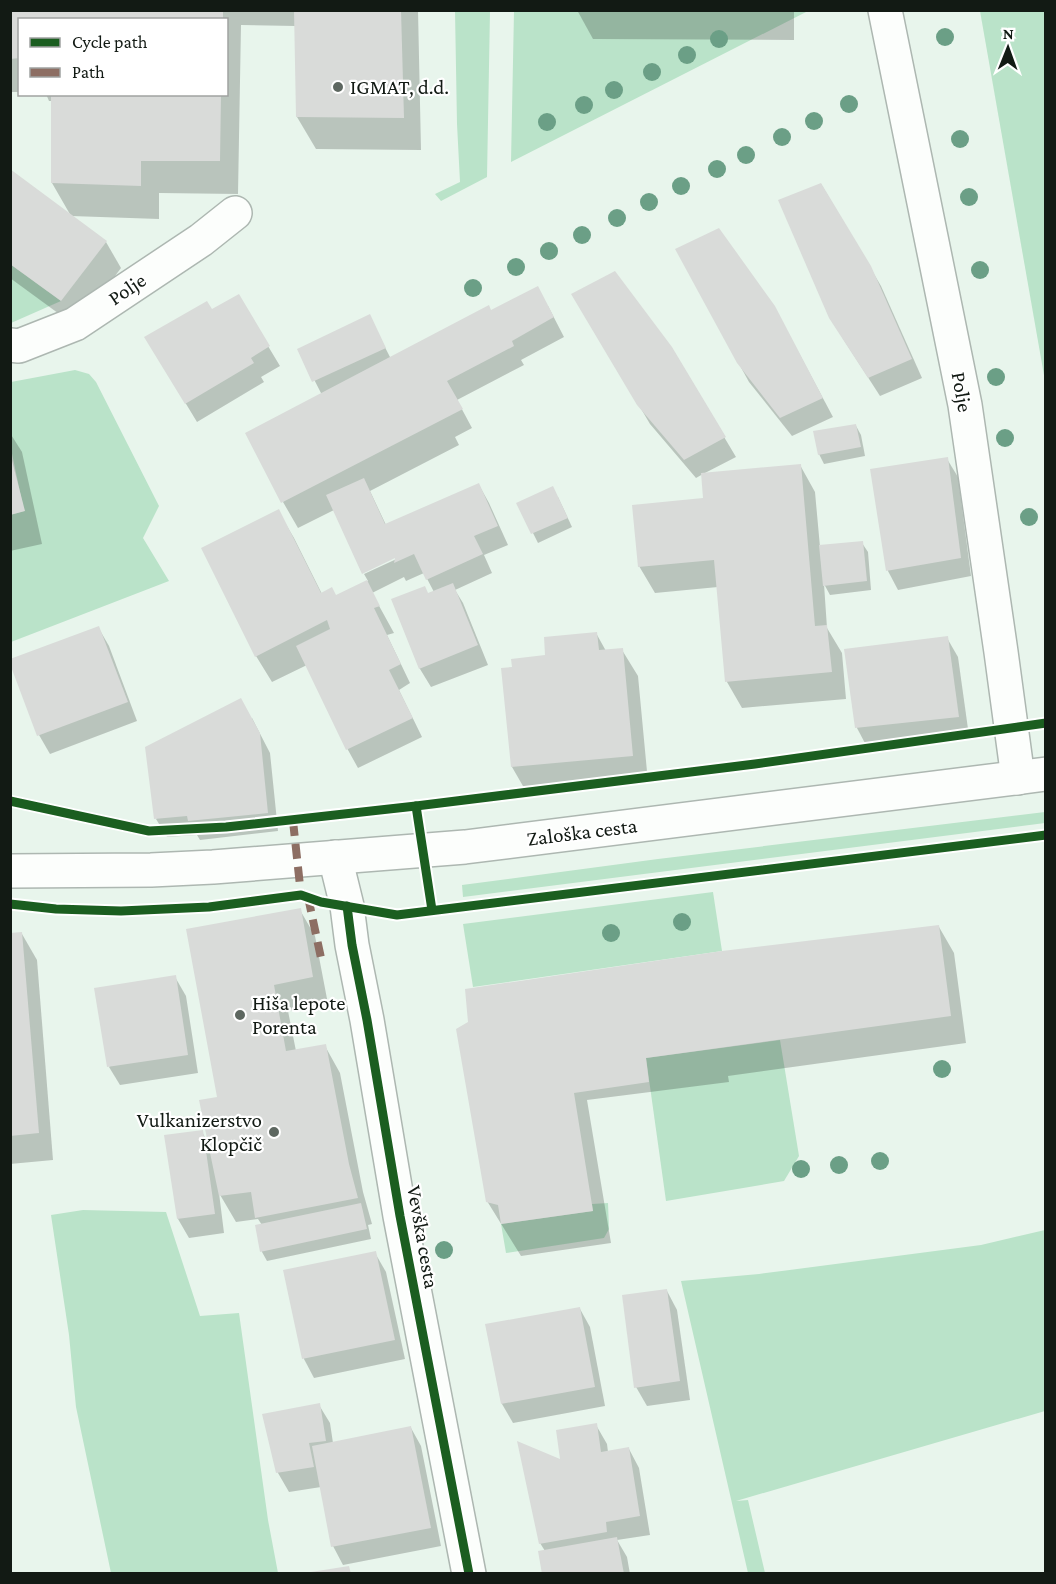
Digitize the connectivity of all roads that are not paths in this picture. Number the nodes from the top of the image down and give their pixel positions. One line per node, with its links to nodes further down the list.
1 (885, 10): 4 (street, Polje)
2 (235, 213): 3 (street, Polje)
3 (10, 345)
4 (1032, 776): 6 (street, Zaloška cesta)
5 (10, 847): 8 (street, Zaloška cesta)
6 (335, 857): 8 (street, Zaloška cesta); 9 (street, Vevška cesta)
7 (10, 871): 8 (street, Zaloška cesta)
8 (116, 871)
9 (469, 1574)

